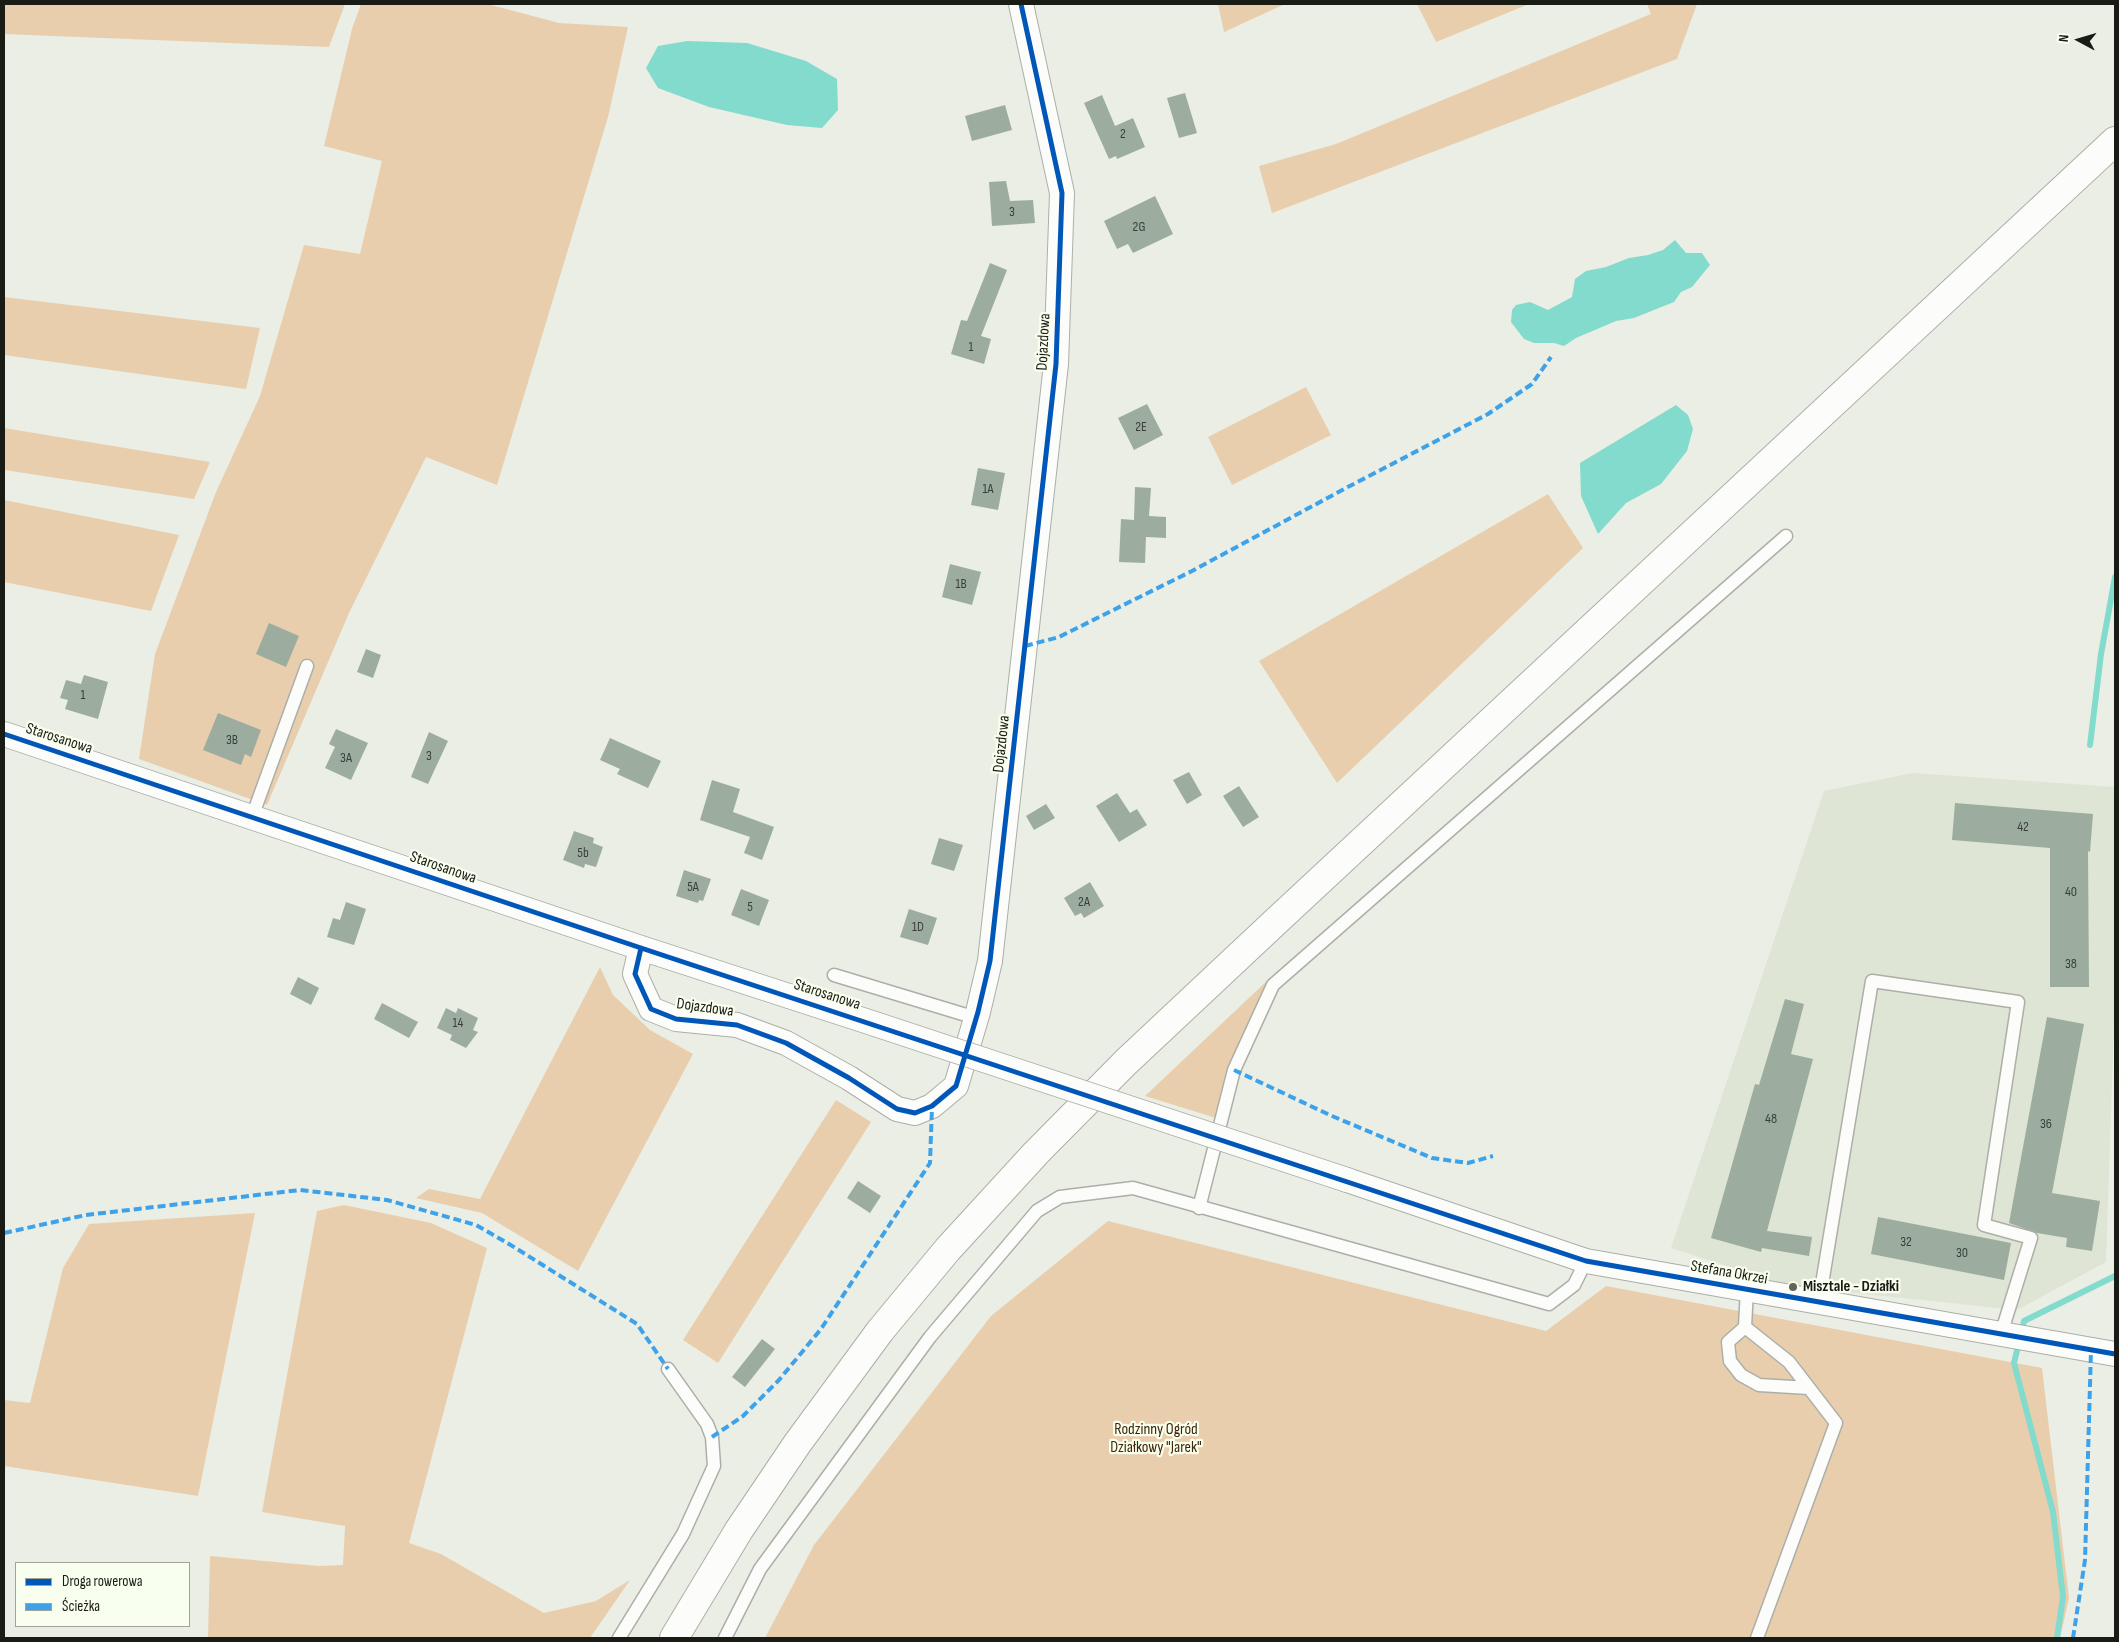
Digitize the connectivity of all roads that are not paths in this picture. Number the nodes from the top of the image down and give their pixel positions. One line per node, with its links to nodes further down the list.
1 (1021, 4): 9 (street, Dojazdowa)
2 (2115, 141): 21 (main road)
3 (1786, 536): 11 (lane)
4 (307, 666): 6 (lane)
5 (4, 734): 6 (street, Starosanowa)
6 (252, 817): 7 (street, Starosanowa)
7 (641, 948): 9 (street, Dojazdowa); 10 (street, Starosanowa, bridge)
8 (834, 975): 9 (lane)
9 (976, 1018)
10 (1347, 1180): 12 (street, Stefana Okrzei)
11 (1199, 1208): 12 (lane); 22 (lane)
12 (1586, 1260): 13 (street, Stefana Okrzei)
13 (1747, 1289): 14 (street, Stefana Okrzei); 15 (lane)
14 (1819, 1302): 16 (street, Stefana Okrzei); 16 (lane)
15 (1745, 1326): 19 (lane); 19 (lane)
16 (2004, 1335): 17 (street, Stefana Okrzei)
17 (2115, 1354)
18 (668, 1368): 20 (lane)
19 (1809, 1388): 23 (lane)
20 (619, 1638)
21 (674, 1638)
22 (725, 1638)
23 (1757, 1638)

